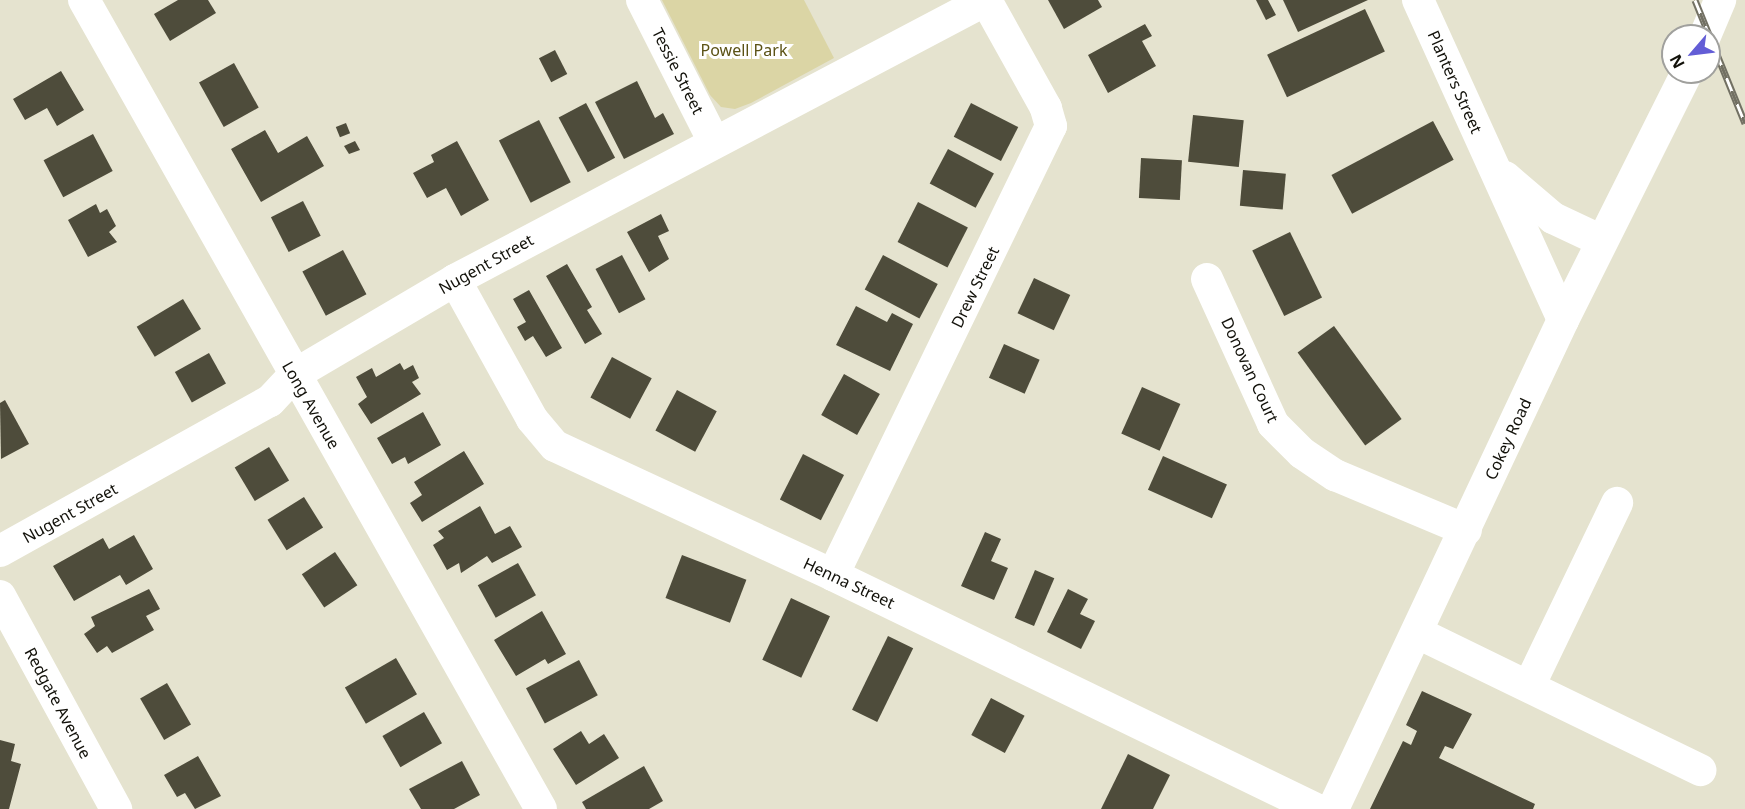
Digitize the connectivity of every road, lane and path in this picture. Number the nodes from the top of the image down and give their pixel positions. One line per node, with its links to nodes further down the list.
1 (84, 0): 14 (street, Long Avenue)
2 (642, 0): 8 (street, Tessie Street)
3 (986, 0): 8 (street, Nugent Street); 18 (street, Drew Street)
4 (1418, 0): 9 (street, Planters Street)
5 (1728, 1): 6 (street)
6 (1713, 24)
7 (1681, 84): 10 (street, Cokey Road)
8 (714, 142): 12 (street, Nugent Street)
9 (1492, 164): 10 (street, Planters Street); 13 (street, Planters Street)
10 (1602, 241): 13 (street, Cokey Road)
11 (1207, 279): 16 (street, Donovan Court)
12 (455, 280): 14 (street, Nugent Street); 18 (street, Henna Street)
13 (1563, 320): 16 (street, Cokey Road)
14 (294, 375): 17 (street, Nugent Street); 24 (street, Long Avenue)
15 (1617, 503): 21 (street)
16 (1466, 530): 20 (street, Cokey Road)
17 (0, 551)
18 (834, 575): 25 (street, Henna Street)
19 (0, 596): 23 (street, Redgate Avenue)
20 (1418, 633): 21 (street); 26 (street, Cokey Road)
21 (1530, 684): 22 (street)
22 (1701, 770)
23 (116, 809)
24 (541, 809)
25 (1316, 809)
26 (1333, 809)

